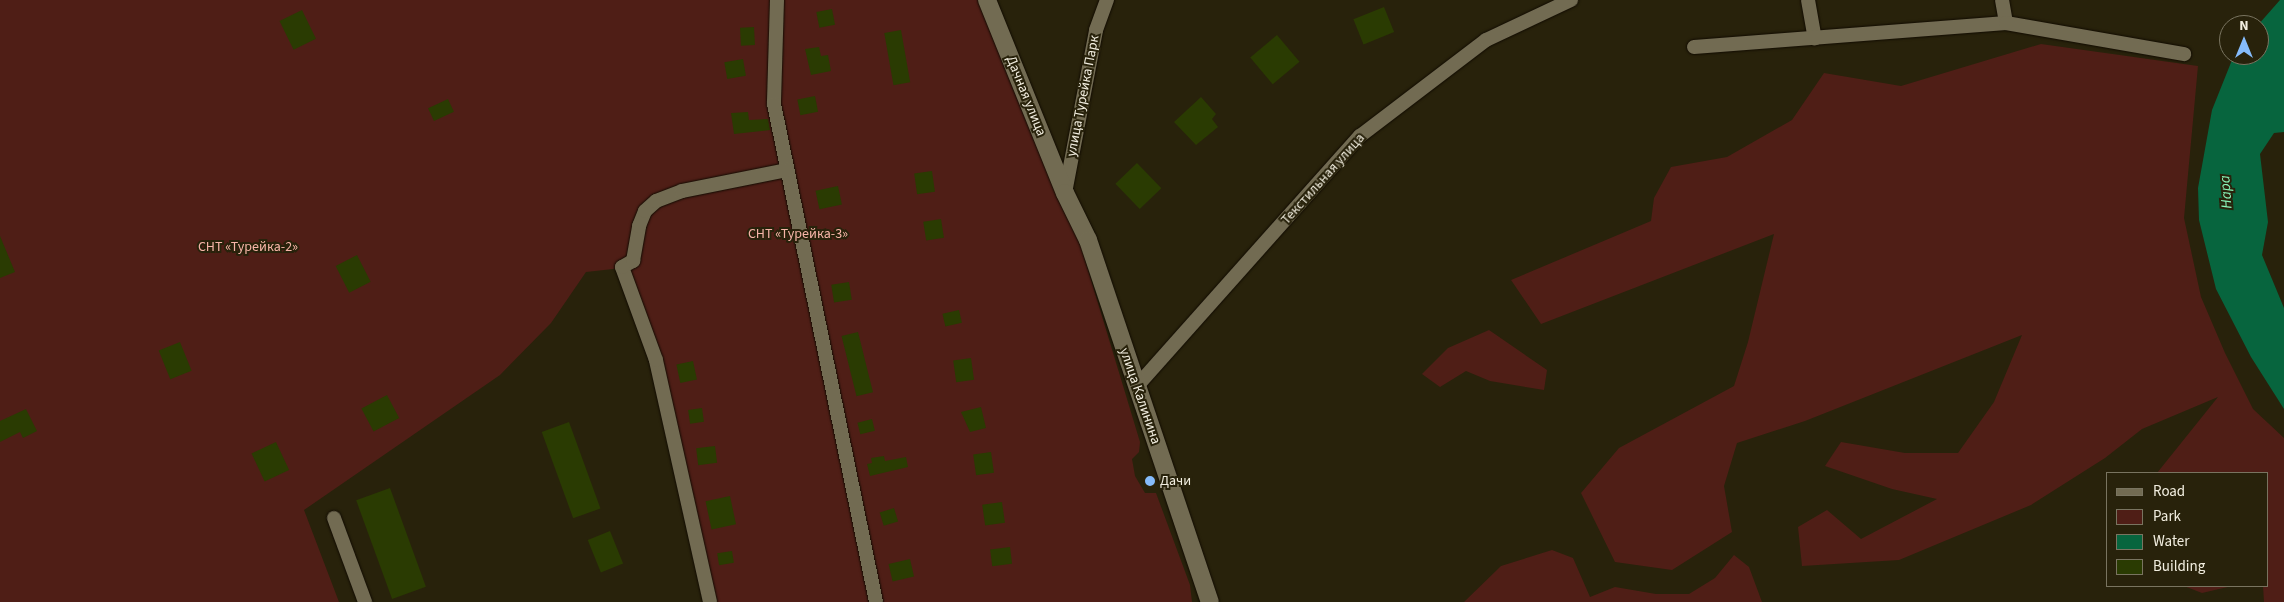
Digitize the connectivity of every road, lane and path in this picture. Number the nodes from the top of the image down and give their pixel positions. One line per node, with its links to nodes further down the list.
1 (777, 0): 11 (street)
2 (987, 0): 12 (street, Дачная улица)
3 (1107, 0): 12 (street, улица Турейка Парк)
4 (1571, 0): 13 (street, Текстильная улица)
5 (1808, 0): 8 (street)
6 (2002, 0): 7 (street)
7 (2006, 24): 8 (street); 10 (street)
8 (1816, 38): 9 (street)
9 (1694, 47)
10 (2184, 54)
11 (787, 170): 16 (street); 17 (street)
12 (1065, 192): 13 (street, улица Калинина)
13 (1137, 386): 18 (street, улица Калинина)
14 (334, 518): 15 (street)
15 (365, 602)
16 (710, 602)
17 (876, 602)
18 (1210, 602)

